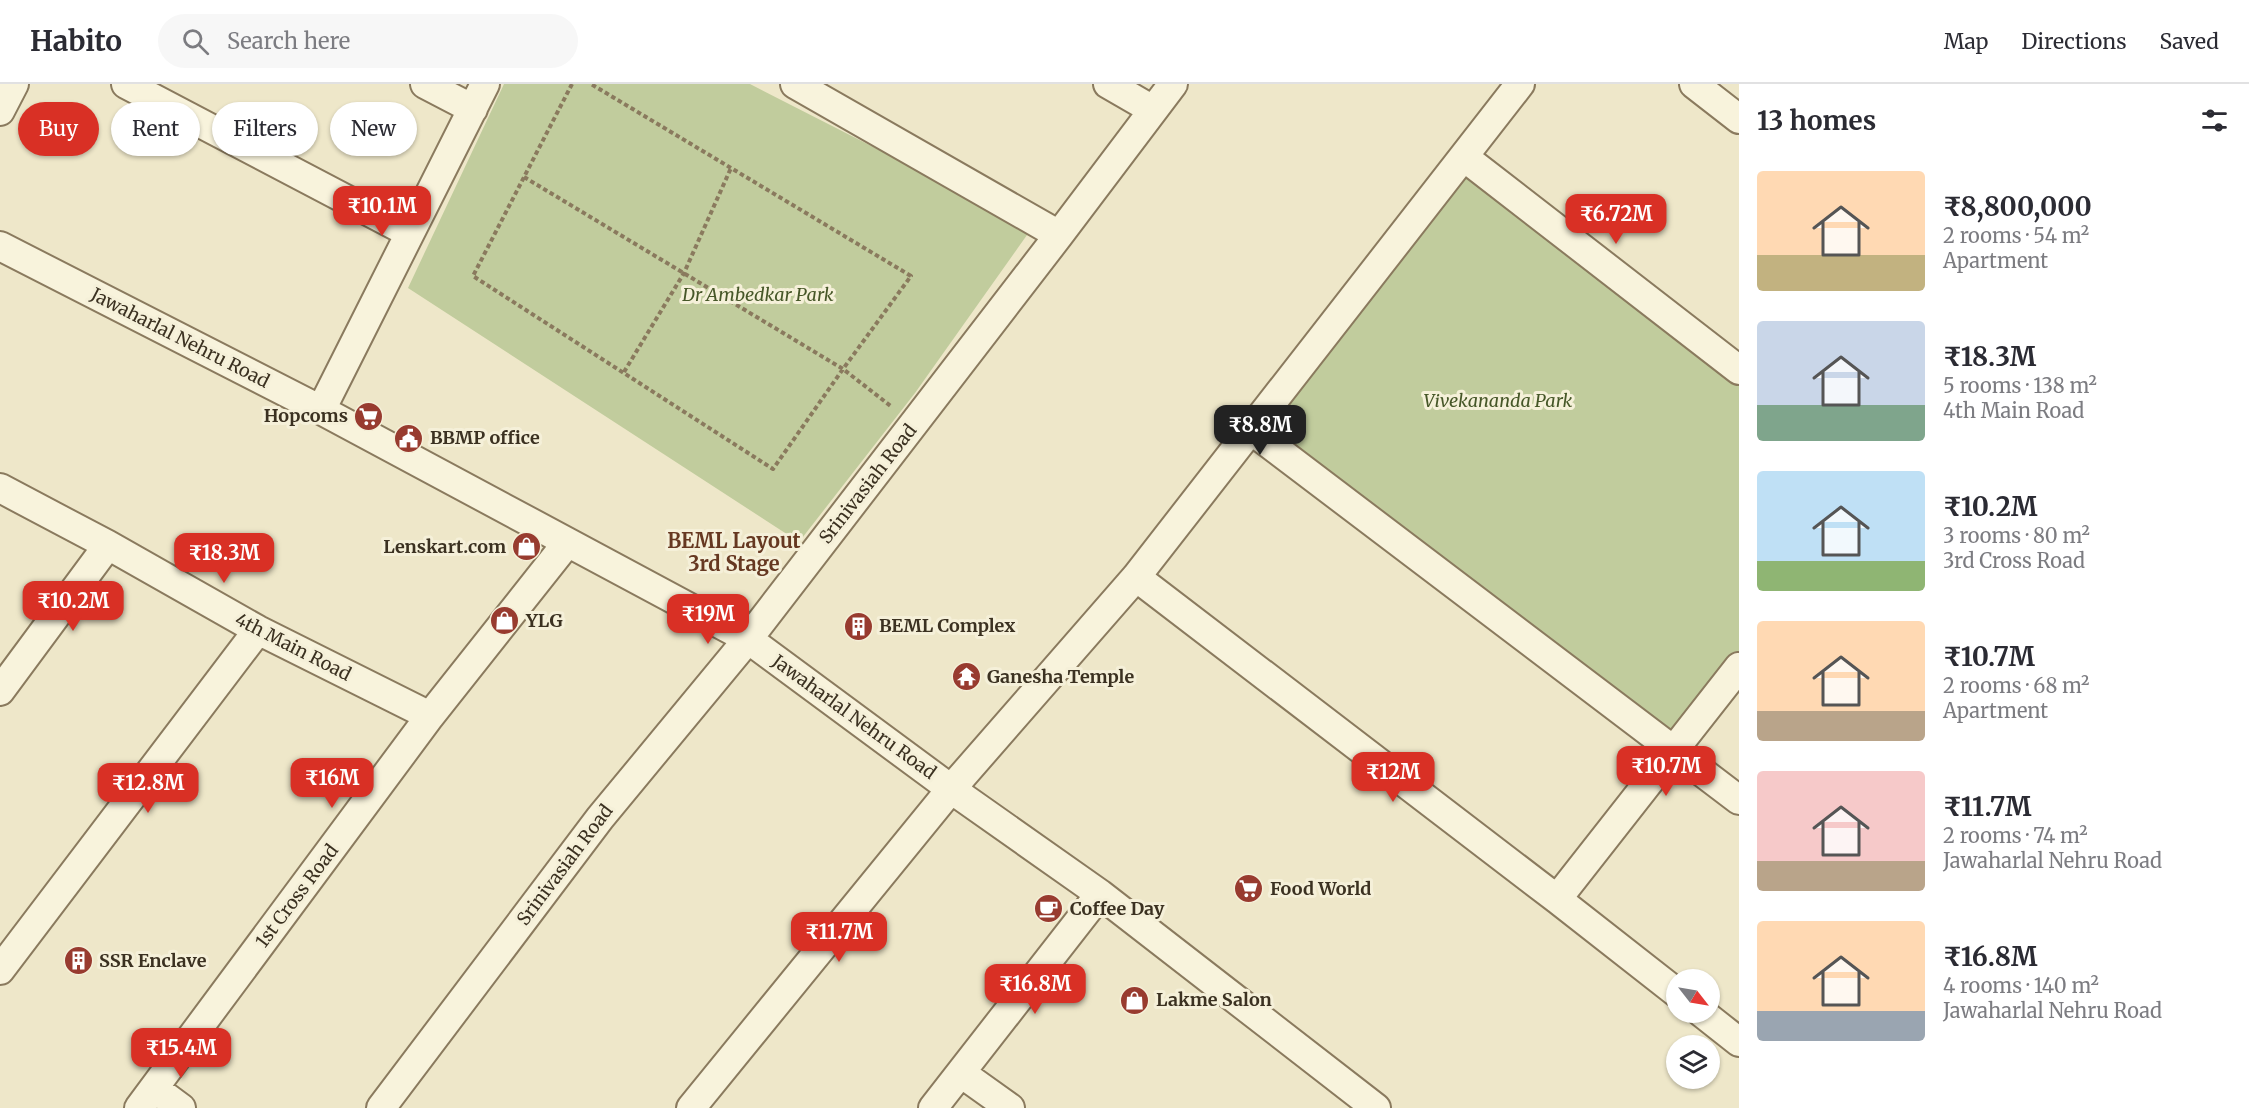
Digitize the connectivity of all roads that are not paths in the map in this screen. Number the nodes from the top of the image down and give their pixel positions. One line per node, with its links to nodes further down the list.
1 (14, 84): 11 (street)
2 (126, 84): 14 (street)
3 (425, 84): 9 (street)
4 (795, 84): 15 (street)
5 (1108, 84): 10 (street)
6 (1173, 84): 10 (street, Srinivasiah Road)
7 (1520, 84): 13 (street)
8 (1694, 84): 12 (street)
9 (479, 96): 14 (street)
10 (1153, 110): 15 (street, Srinivasiah Road)
11 (0, 111)
12 (1739, 119)
13 (1464, 157): 17 (street); 19 (street)
14 (410, 233): 18 (street)
15 (1059, 235): 25 (street, Srinivasiah Road)
16 (0, 246): 18 (street, Jawaharlal Nehru Road)
17 (1739, 370)
18 (321, 410): 21 (street, Jawaharlal Nehru Road)
19 (1251, 430): 23 (street); 29 (street)
20 (0, 488): 22 (street, 4th Main Road)
21 (567, 543): 25 (street, Jawaharlal Nehru Road); 28 (street, 1st Cross Road)
22 (108, 545): 24 (street, 4th Main Road); 27 (street)
23 (1136, 577): 30 (street); 33 (street)
24 (258, 630): 28 (street, 4th Main Road); 34 (street)
25 (748, 639): 30 (street, Jawaharlal Nehru Road); 41 (street, Srinivasiah Road)
26 (1739, 667): 29 (street)
27 (0, 691)
28 (430, 716): 39 (street, 1st Cross Road)
29 (1674, 750): 31 (street); 33 (street)
30 (951, 789): 32 (street, Jawaharlal Nehru Road); 42 (street)
31 (1739, 800)
32 (1100, 894): 38 (street); 45 (street, Jawaharlal Nehru Road)
33 (1557, 899): 35 (street)
34 (0, 970)
35 (1666, 984)
36 (1715, 1023): 37 (street)
37 (1739, 1042)
38 (961, 1073): 43 (street); 44 (street)
39 (146, 1098): 40 (street)
40 (181, 1108)
41 (381, 1108)
42 (691, 1108)
43 (933, 1108)
44 (1010, 1108)
45 (1376, 1108)

